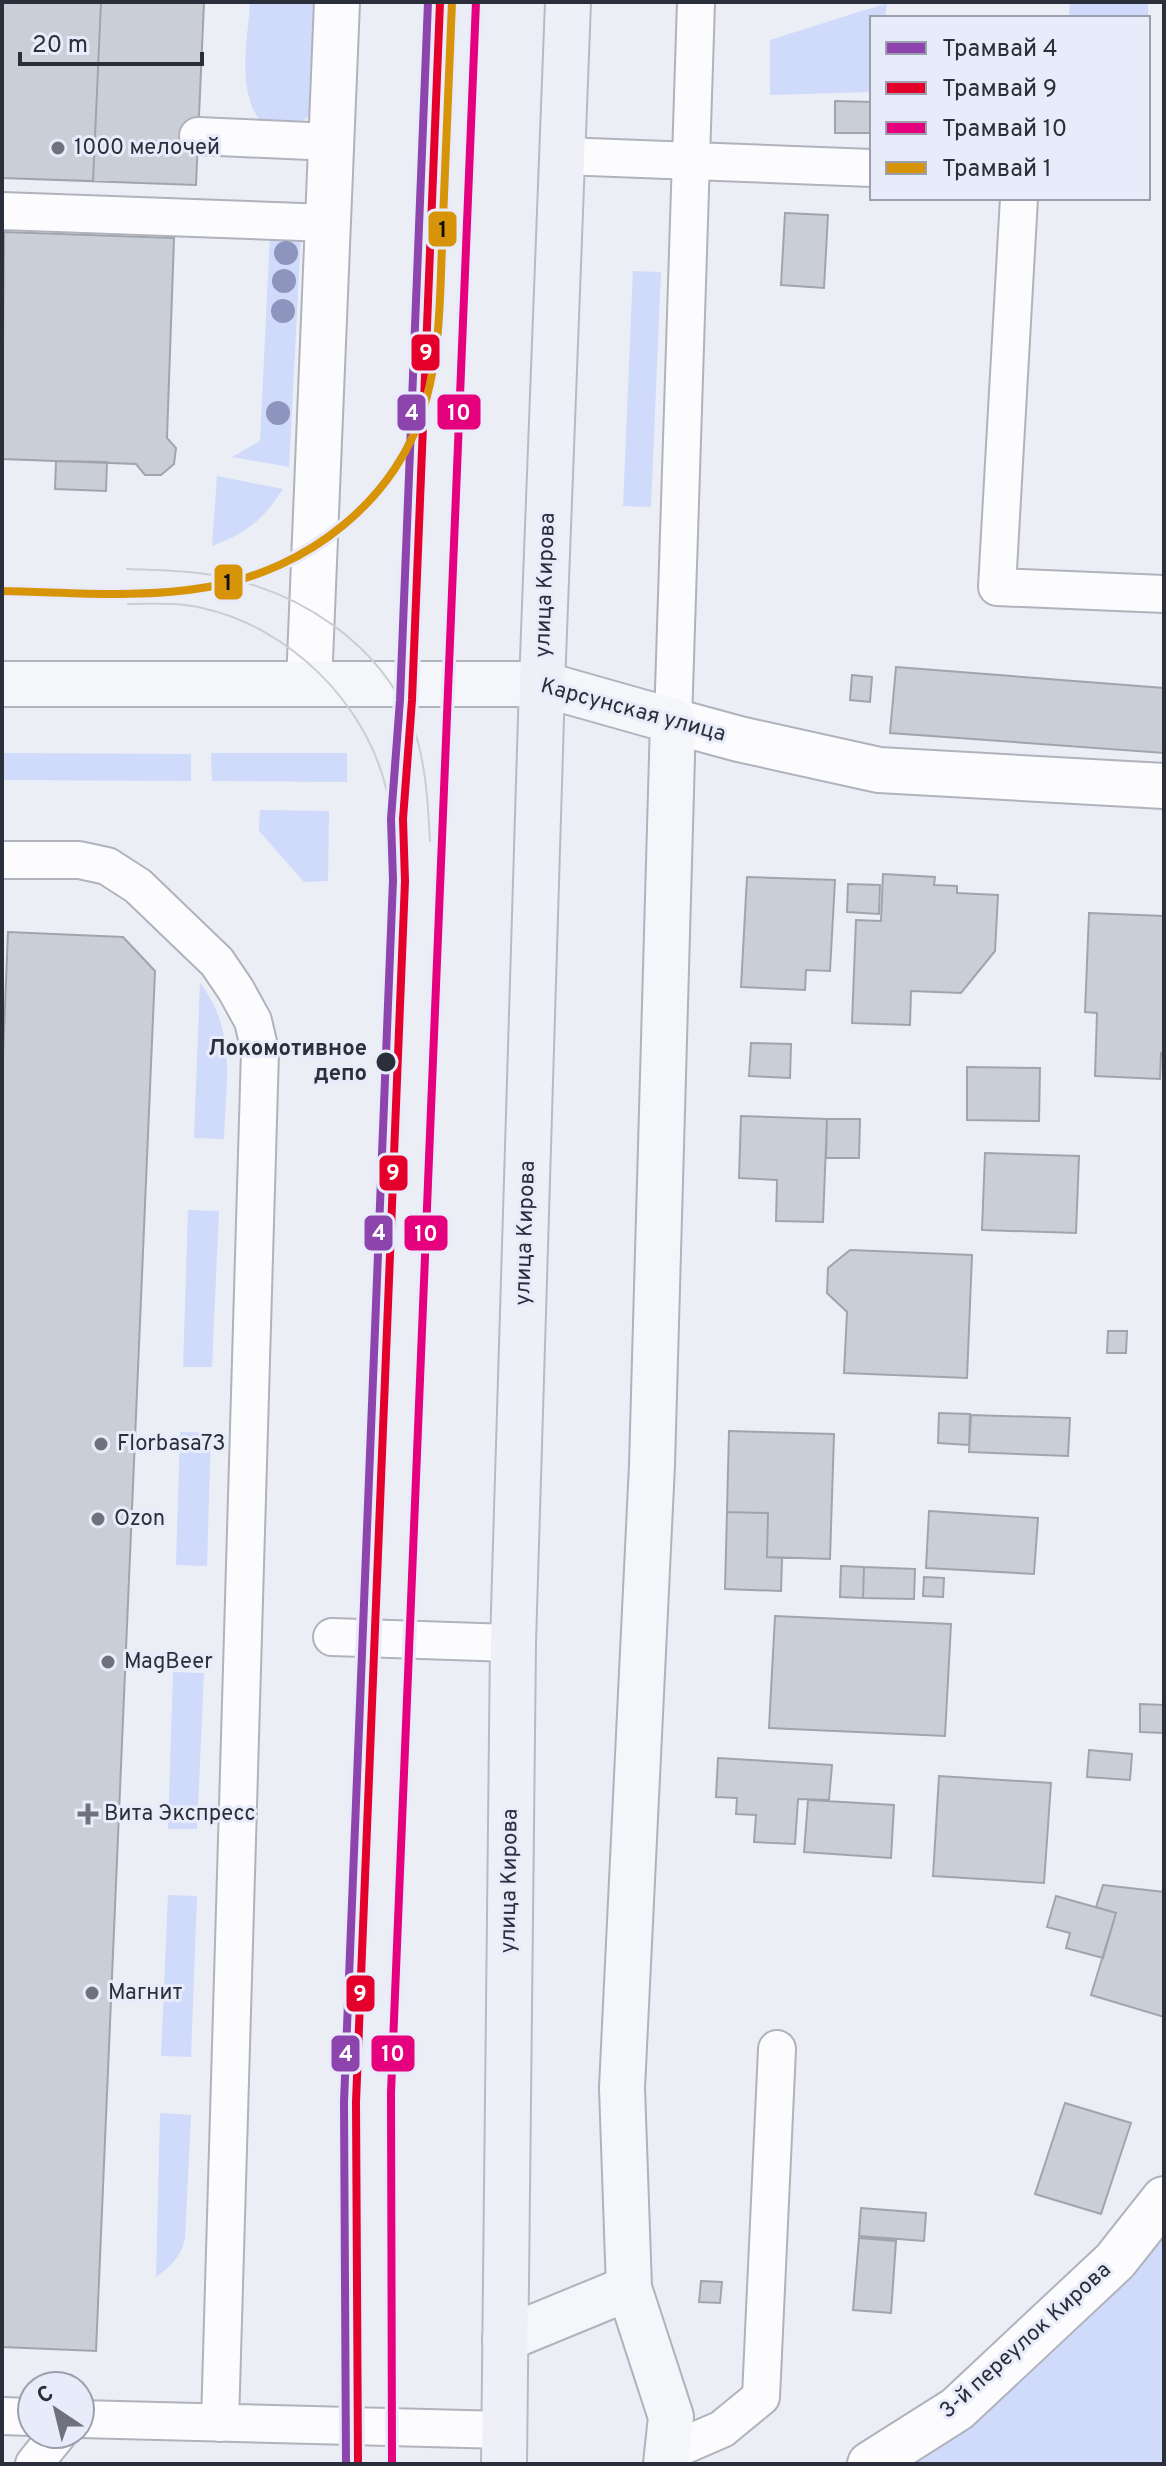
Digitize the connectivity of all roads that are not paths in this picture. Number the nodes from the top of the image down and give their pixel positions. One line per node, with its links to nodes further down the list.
1 (337, 2): 5 (street)
2 (568, 2): 6 (main road, улица Кирова)
3 (696, 2): 7 (lane)
4 (198, 136): 5 (lane)
5 (331, 142): 11 (street)
6 (563, 156): 7 (lane); 15 (main road, улица Кирова)
7 (690, 161): 8 (lane); 16 (lane)
8 (870, 168)
9 (1019, 200): 12 (lane)
10 (2, 211): 11 (lane)
11 (328, 223): 14 (street)
12 (1164, 594)
13 (2, 684): 14 (street, Карсунская улица)
14 (309, 684): 15 (street, Карсунская улица)
15 (542, 684): 16 (street, Карсунская улица); 20 (main road, улица Кирова)
16 (673, 721): 17 (street, Карсунская улица); 23 (street)
17 (1164, 786)
18 (2, 860): 26 (lane)
19 (332, 1637): 20 (lane)
20 (513, 1643): 24 (main road, улица Кирова)
21 (777, 2049): 28 (lane)
22 (1164, 2199): 29 (street, 3-й переулок Кирова)
23 (629, 2288): 24 (street); 28 (street)
24 (505, 2339): 27 (main road, улица Кирова)
25 (96, 2419): 26 (lane)
26 (220, 2423): 27 (lane)
27 (504, 2447)
28 (667, 2458)
29 (870, 2464)

